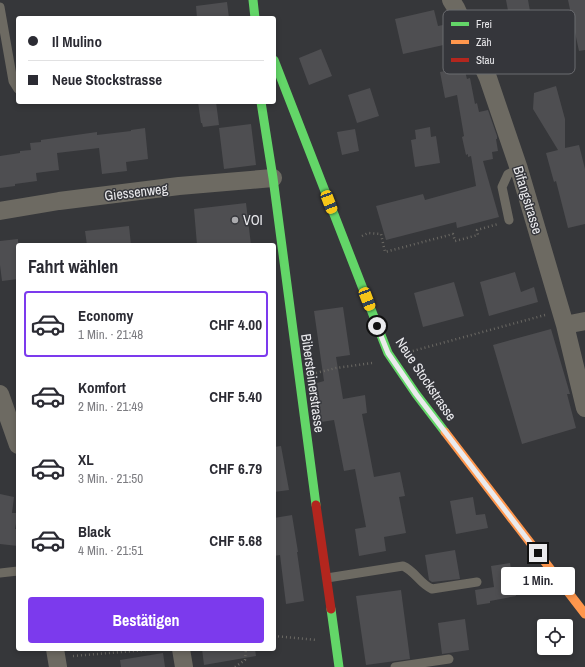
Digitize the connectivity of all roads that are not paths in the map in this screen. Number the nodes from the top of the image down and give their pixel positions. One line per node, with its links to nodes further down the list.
1 (253, 0): 5 (street)
2 (451, 0): 4 (street, Bifangstrasse)
3 (0, 7): 8 (lane)
4 (457, 10)
5 (255, 16)
6 (276, 65): 23 (street, Neue Stockstrasse)
7 (486, 74): 10 (street, Bifangstrasse)
8 (16, 86)
9 (261, 104): 11 (street, Bibersteinerstrasse)
10 (519, 169): 13 (lane); 15 (street, Bifangstrasse)
11 (273, 178): 12 (street, Giessenweg); 21 (street, Bibersteinerstrasse)
12 (0, 211)
13 (509, 220)
14 (585, 321): 15 (street)
15 (565, 325): 17 (street, Bifangstrasse)
16 (8, 404): 18 (street)
17 (585, 408)
18 (16, 436)
19 (16, 571): 20 (lane)
20 (0, 574)
21 (327, 578): 22 (lane); 29 (street, Bibersteinerstrasse)
22 (477, 582)
23 (585, 614)
24 (56, 651): 27 (street)
25 (181, 651): 28 (street)
26 (449, 659): 30 (lane)
27 (64, 664)
28 (184, 667)
29 (339, 667)
30 (395, 667)

